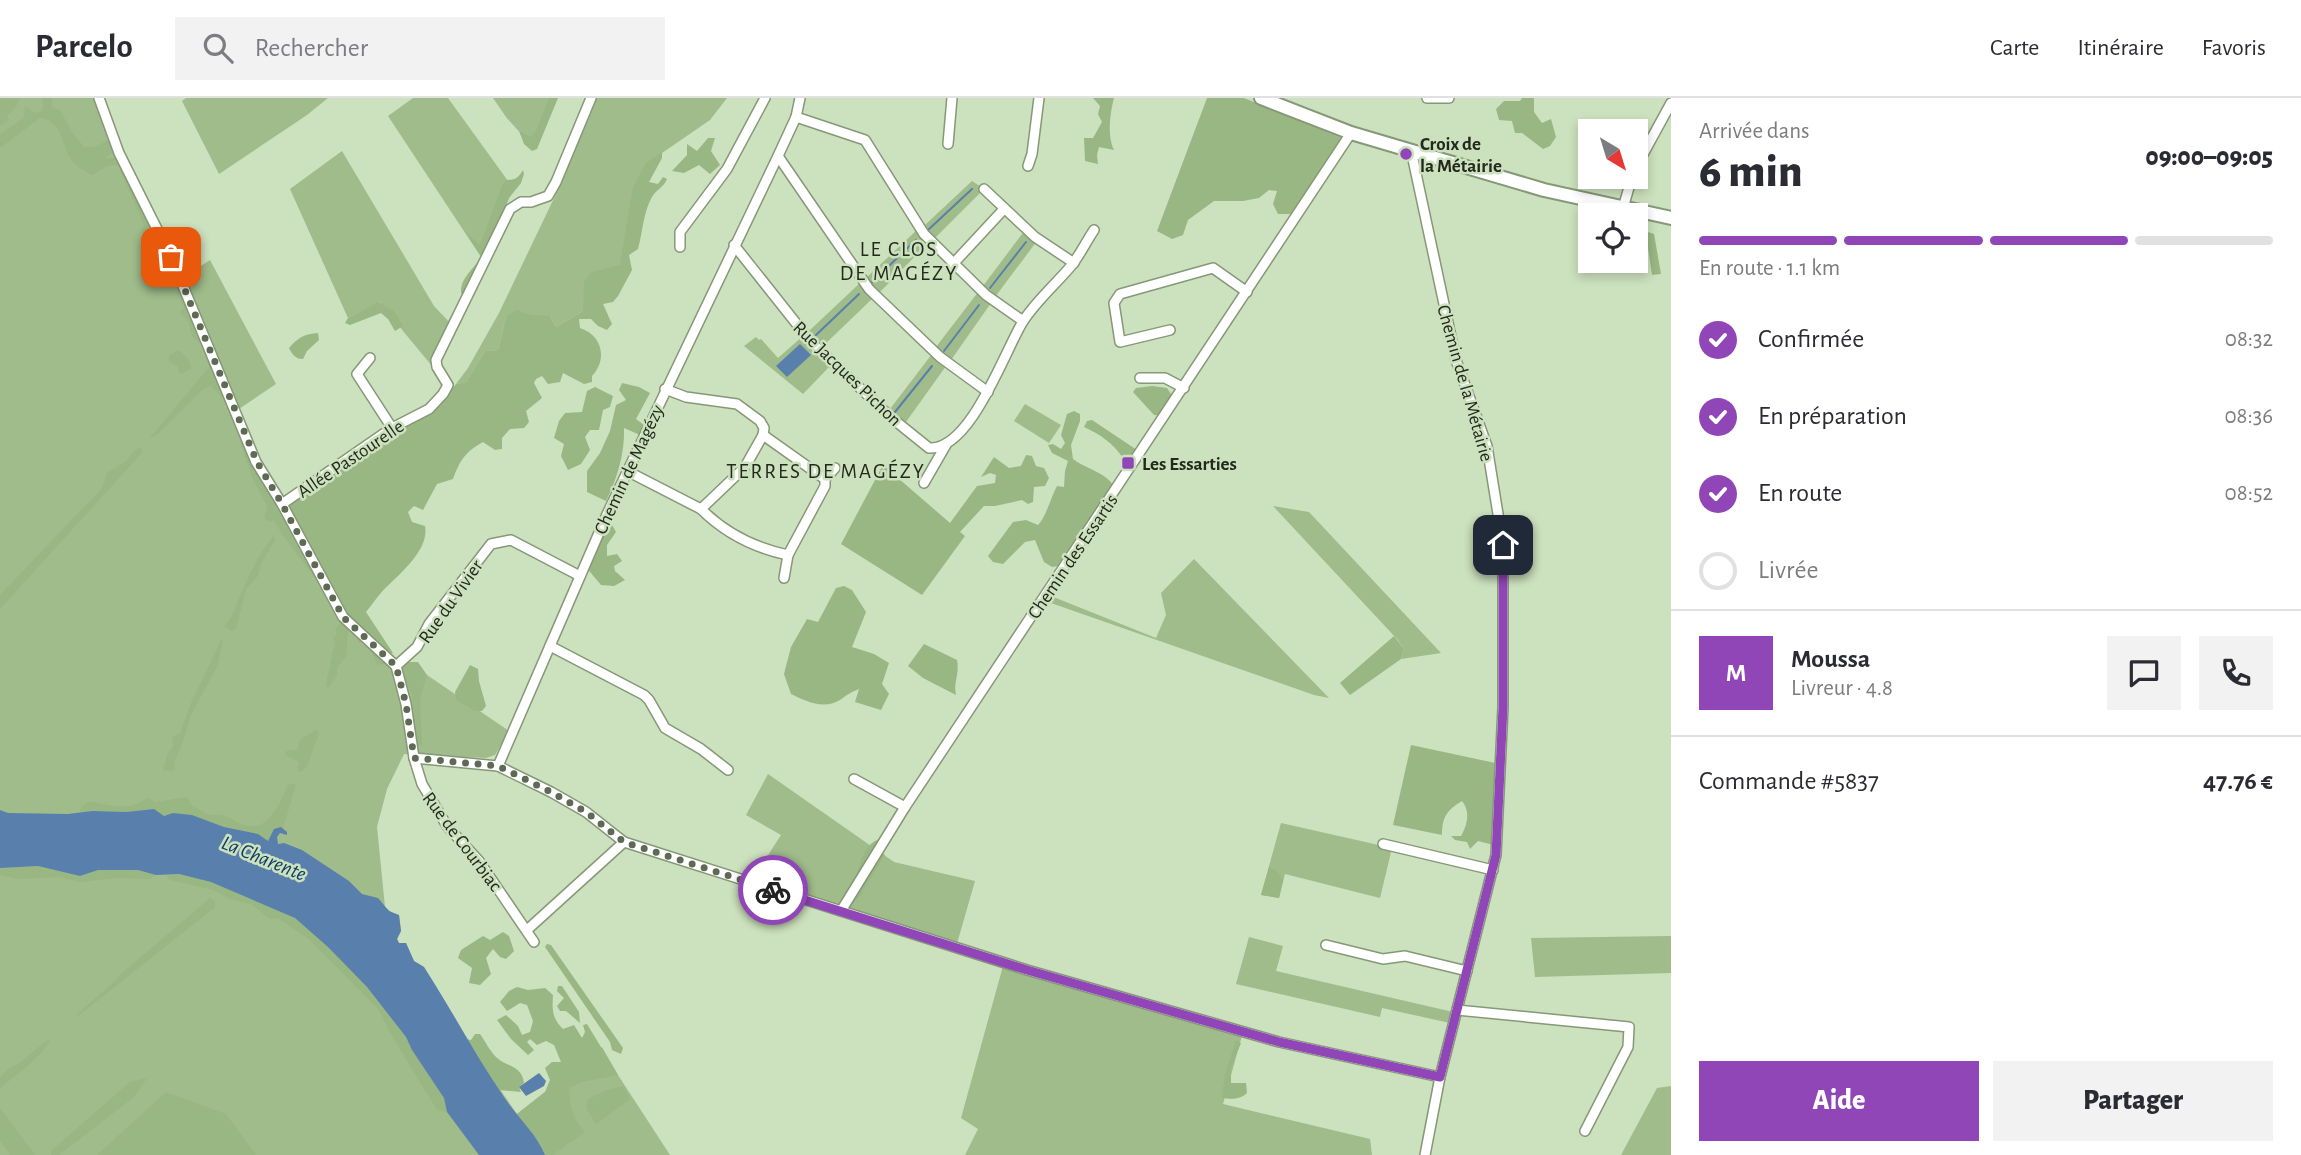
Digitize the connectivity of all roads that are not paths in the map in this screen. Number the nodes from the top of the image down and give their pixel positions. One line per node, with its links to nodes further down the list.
1 (99, 98): 43 (street)
2 (591, 98): 36 (street, Allée Pastourelle)
3 (765, 98): 25 (street)
4 (800, 98): 11 (street, Chemin de Magézy)
5 (952, 98): 13 (street)
6 (1039, 98): 17 (street)
7 (1261, 98): 12 (street)
8 (1427, 98): 9 (street)
9 (1449, 98)
10 (1671, 103): 14 (street)
11 (796, 117): 16 (street, Chemin de Magézy); 27 (street)
12 (1351, 133): 15 (street); 28 (street, Chemin des Essartis)
13 (948, 144)
14 (1648, 145)
15 (1411, 150): 19 (street); 57 (street, Chemin de la Métairie)
16 (778, 156): 24 (street, Chemin de Magézy); 35 (street)
17 (1028, 166)
18 (984, 189): 20 (street)
19 (1601, 203)
20 (1004, 209): 26 (street); 27 (street)
21 (1648, 213): 22 (street)
22 (1671, 218)
23 (1094, 230): 26 (street)
24 (734, 245): 34 (street, Chemin de Magézy); 38 (street, Rue Jacques Pichon)
25 (680, 247)
26 (1074, 263): 29 (street)
27 (953, 264): 29 (street)
28 (1247, 292): 30 (street); 33 (street, Chemin des Essartis)
29 (1023, 321): 35 (street)
30 (1170, 330)
31 (370, 358): 36 (street)
32 (1140, 378): 33 (street)
33 (1184, 388): 54 (street, Chemin des Essartis)
34 (665, 389): 37 (street); 40 (street, Chemin de Magézy)
35 (988, 391): 38 (street)
36 (392, 428): 43 (street, Allée Pastourelle)
37 (763, 435): 41 (street); 44 (street)
38 (947, 443): 42 (street)
39 (835, 468): 41 (street)
40 (627, 471): 44 (street); 46 (street, Chemin de Magézy)
41 (825, 479): 45 (street)
42 (924, 484)
43 (282, 504): 49 (street)
44 (701, 509): 45 (street)
45 (788, 555): 47 (street)
46 (580, 576): 48 (street, Chemin de Magézy); 49 (street, Rue du Vivier)
47 (784, 578)
48 (550, 646): 51 (street, Chemin de Magézy); 52 (street)
49 (396, 666): 50 (street, Rue de Courbiac)
50 (414, 758): 51 (street); 59 (street, Rue de Courbiac)
51 (498, 766): 55 (street)
52 (727, 770)
53 (853, 779): 54 (street)
54 (905, 807): 58 (street, Chemin des Essartis)
55 (624, 842): 58 (street); 59 (street)
56 (1382, 844): 57 (street)
57 (1493, 870): 62 (street, Chemin de la Métairie)
58 (841, 911): 64 (street)
59 (527, 930): 60 (street, Rue de Courbiac)
60 (534, 942)
61 (1326, 945): 62 (street)
62 (1467, 971): 63 (street, Chemin de la Métairie)
63 (1457, 1010): 64 (street, Chemin de la Métairie); 65 (street)
64 (1440, 1077): 66 (street, Chemin de la Métairie)
65 (1585, 1131)
66 (1425, 1155)

